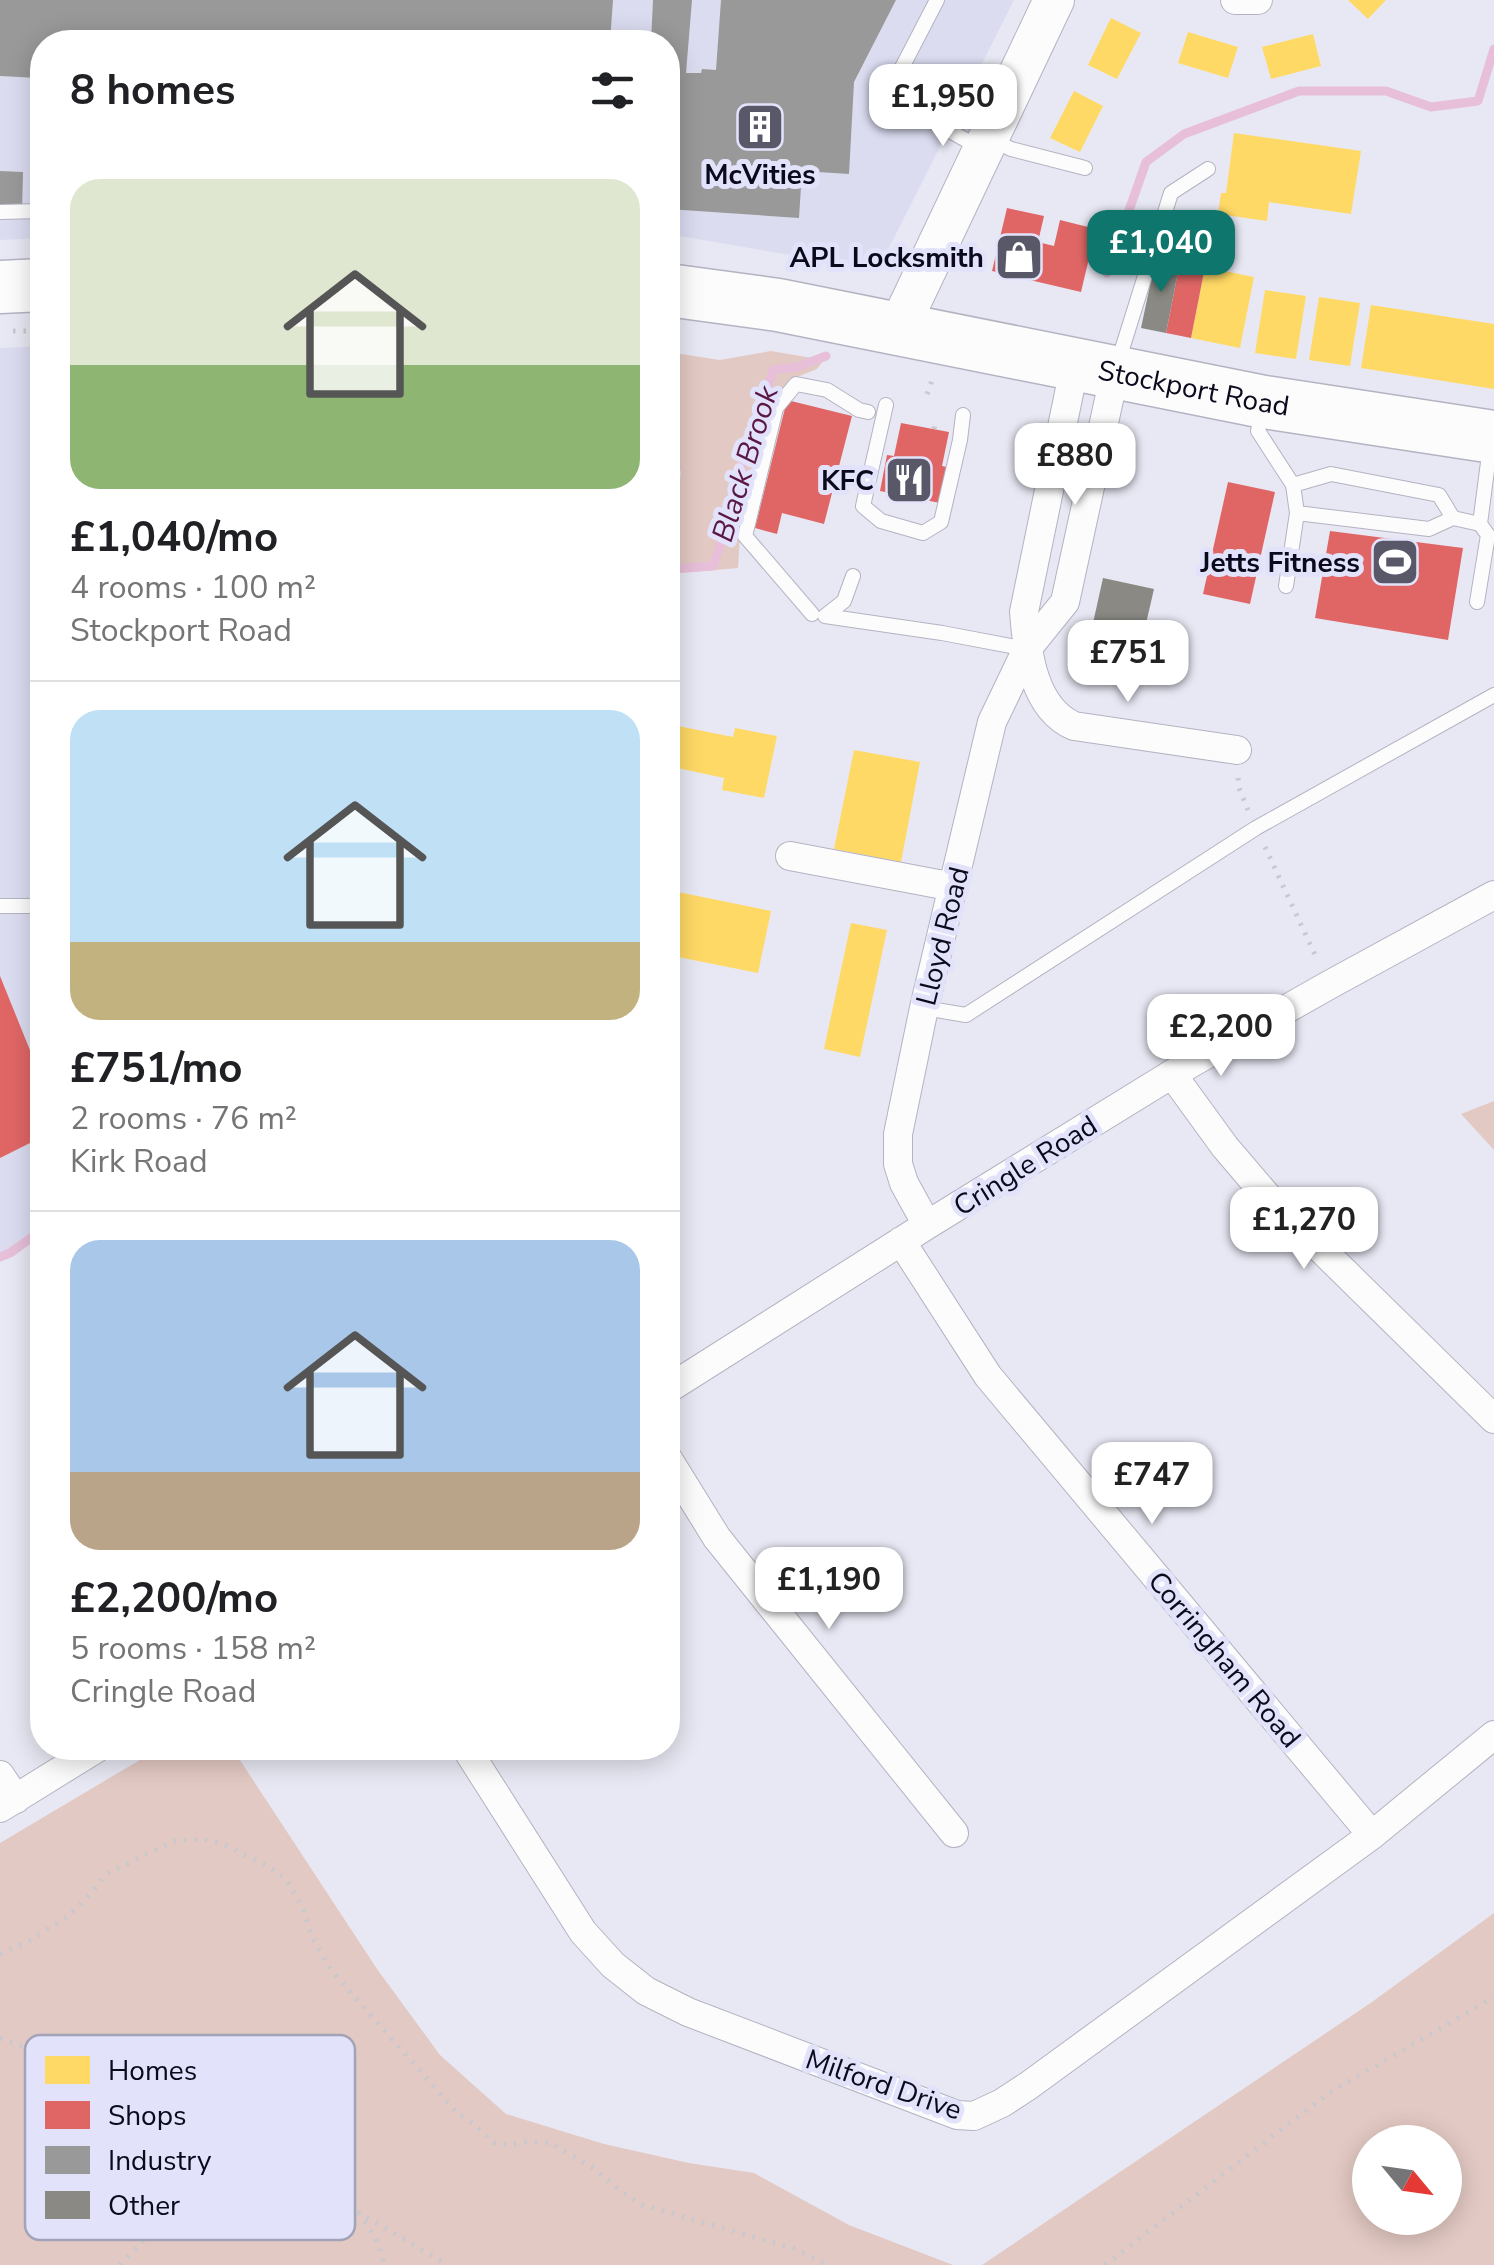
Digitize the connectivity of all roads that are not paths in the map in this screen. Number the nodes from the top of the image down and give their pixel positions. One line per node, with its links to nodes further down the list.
1 (937, 0): 5 (lane)
2 (1054, 0): 5 (street)
3 (1234, 0): 4 (street)
4 (1258, 0)
5 (984, 143): 6 (lane); 13 (street)
6 (1085, 168)
7 (1208, 169): 14 (lane)
8 (0, 212): 9 (lane)
9 (30, 212)
10 (30, 286): 11 (highway)
11 (0, 287)
12 (680, 292): 13 (highway, Stockport Road)
13 (898, 329): 14 (highway, Stockport Road)
14 (1095, 368): 15 (highway, Stockport Road); 28 (street, Lloyd Road); 28 (street, Lloyd Road)
15 (1264, 402): 19 (highway, Stockport Road); 20 (lane)
16 (886, 405): 18 (lane)
17 (868, 412): 27 (lane)
18 (963, 415)
19 (1493, 436): 23 (lane)
20 (1292, 483): 21 (lane); 22 (lane)
21 (1297, 513): 22 (lane); 25 (lane)
22 (1454, 518): 23 (lane)
23 (1480, 524): 26 (lane)
24 (853, 576): 28 (lane)
25 (1286, 586)
26 (1477, 602)
27 (812, 614)
28 (1027, 649): 30 (street); 32 (street, Lloyd Road)
29 (1494, 694): 36 (lane)
30 (1237, 750)
31 (790, 856): 32 (street)
32 (954, 887): 36 (street, Lloyd Road)
33 (1494, 896): 37 (street, Cringle Road)
34 (0, 906): 35 (lane)
35 (30, 906)
36 (924, 1008): 38 (street, Lloyd Road)
37 (1172, 1074): 38 (street, Cringle Road); 41 (street)
38 (926, 1225): 39 (street, Cringle Road)
39 (901, 1241): 40 (street, Cringle Road); 49 (street, Corringham Road)
40 (680, 1381)
41 (1494, 1420)
42 (680, 1478): 48 (street)
43 (1494, 1735): 49 (street, Milford Drive)
44 (78, 1760): 47 (street)
45 (474, 1760): 49 (street, Milford Drive)
46 (0, 1775): 47 (street)
47 (8, 1804)
48 (954, 1833)
49 (1372, 1835)

